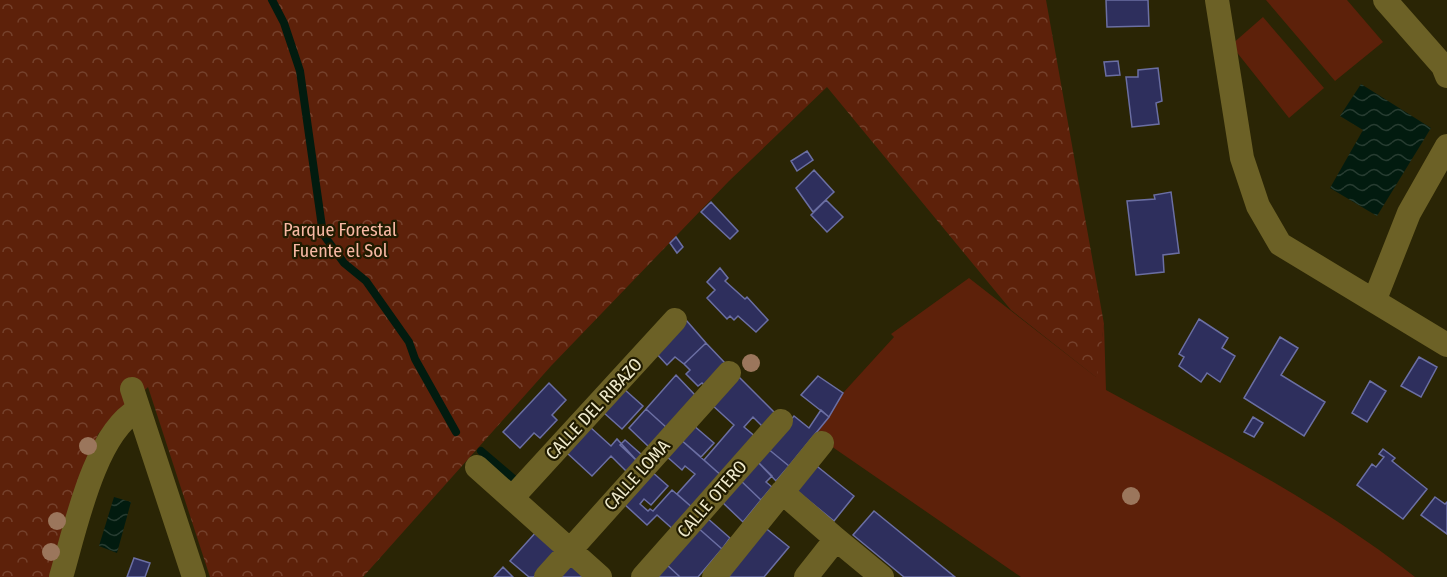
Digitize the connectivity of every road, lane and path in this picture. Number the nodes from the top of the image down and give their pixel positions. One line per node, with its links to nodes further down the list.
1 (1217, 0): 5 (street)
2 (1385, 0): 3 (street)
3 (1447, 76)
4 (1447, 146): 5 (street)
5 (1375, 299): 7 (street)
6 (675, 320): 13 (street, CALLE DEL RIBAZO)
7 (1447, 345)
8 (729, 373): 15 (street, CALLE LOMA)
9 (781, 420): 20 (street, CALLE OTERO)
10 (822, 443): 12 (street)
11 (477, 467): 13 (street)
12 (782, 492): 14 (street); 21 (street)
13 (512, 498): 15 (street)
14 (836, 539): 22 (street); 23 (street)
15 (570, 550): 18 (street, CALLE LOMA); 19 (street)
16 (61, 577): 17 (street)
17 (195, 577)
18 (546, 577)
19 (600, 577)
20 (643, 577)
21 (714, 577)
22 (806, 577)
23 (882, 577)

